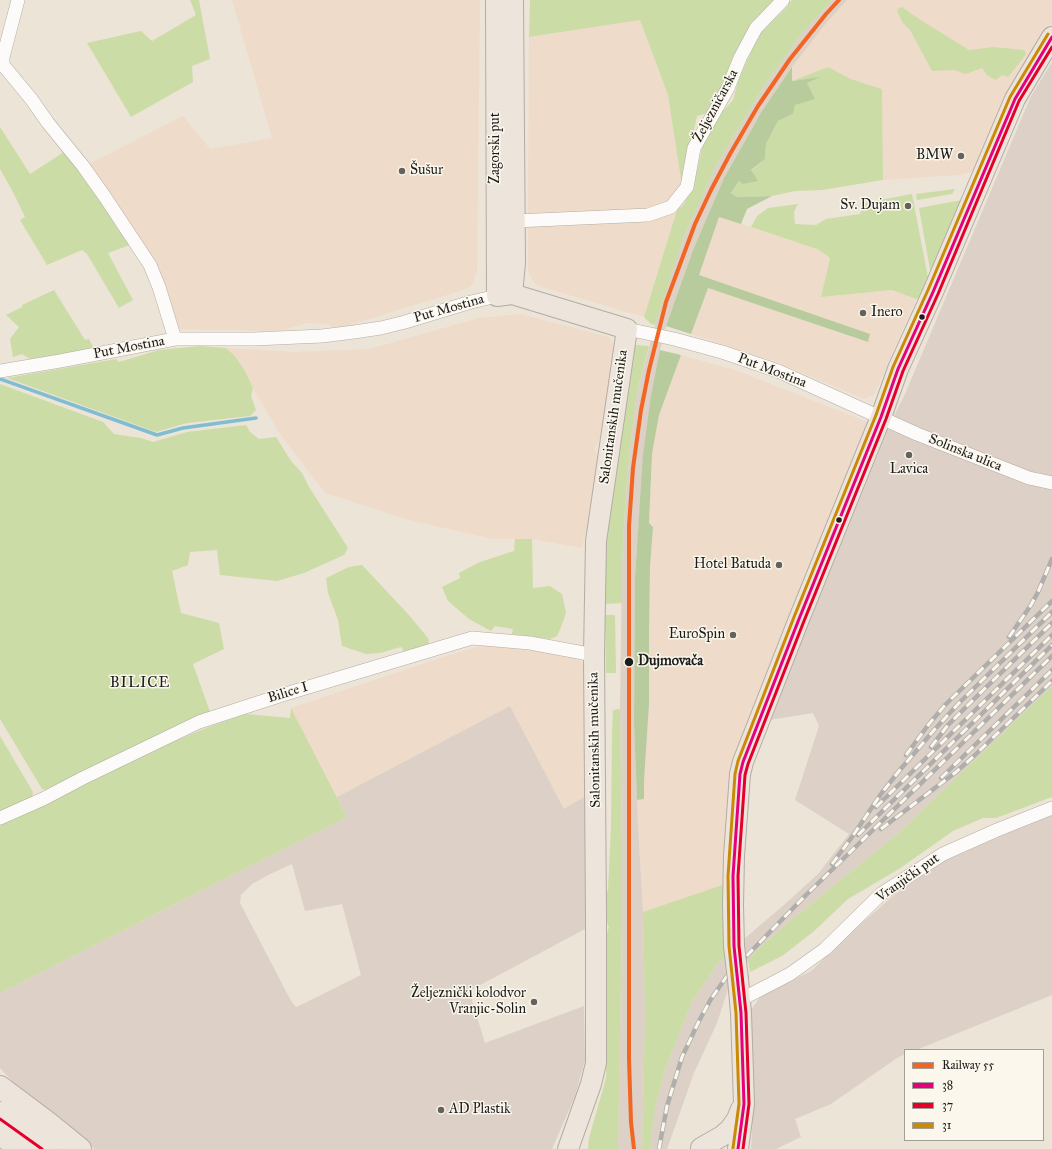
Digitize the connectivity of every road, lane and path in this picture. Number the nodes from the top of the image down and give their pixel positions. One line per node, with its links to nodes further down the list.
1 (18, 0): 9 (street)
2 (496, 0): 7 (main road, Zagorski put)
3 (513, 0): 6 (main road, Zagorski put)
4 (783, 0): 6 (street, Željezničarska)
5 (1052, 37): 11 (main road)
6 (514, 221): 7 (main road, Zagorski put)
7 (505, 295): 8 (main road, Put Mostina); 9 (street, Put Mostina)
8 (627, 328): 11 (street, Put Mostina); 13 (main road, Salonitanskih mučenika)
9 (175, 339): 10 (street, Put Mostina)
10 (0, 371)
11 (881, 417): 12 (street, Solinska ulica); 16 (main road, bridge)
12 (1052, 483)
13 (594, 655): 15 (street, Bilice I); 24 (main road, Salonitanskih mučenika)
14 (1052, 808): 16 (street, Vranjički put)
15 (0, 818)
16 (740, 1000): 18 (main road)
17 (0, 1087): 23 (highway)
18 (744, 1104): 25 (main road); 26 (main road)
19 (0, 1113): 22 (highway)
20 (0, 1134): 21 (highway)
21 (20, 1149)
22 (52, 1149)
23 (80, 1149)
24 (568, 1149)
25 (706, 1149)
26 (738, 1149)

